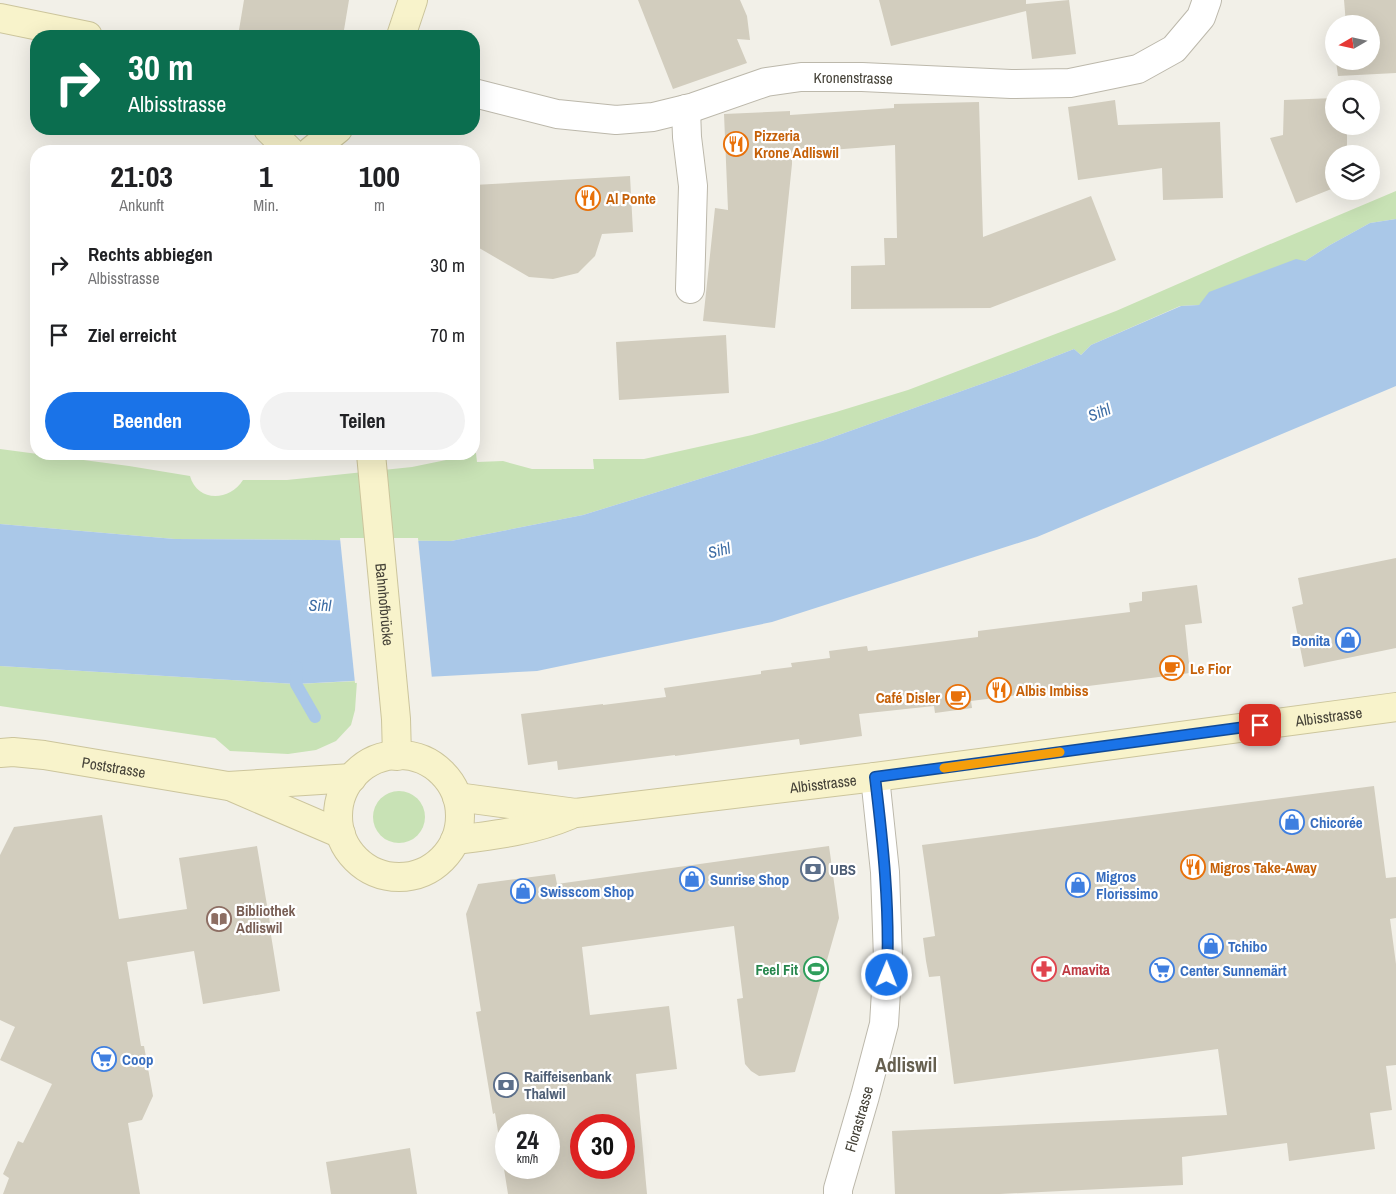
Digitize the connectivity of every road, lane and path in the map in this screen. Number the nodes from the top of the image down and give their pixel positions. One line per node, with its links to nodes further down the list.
1 (413, 0): 5 (main road)
2 (1207, 0): 7 (street, Kronenstrasse)
3 (0, 18): 4 (main road)
4 (59, 30)
5 (403, 30)
6 (480, 95): 7 (street, Kronenstrasse)
7 (686, 109): 12 (street)
8 (274, 135): 10 (main road)
9 (331, 135): 11 (main road)
10 (284, 145)
11 (318, 145)
12 (690, 289)
13 (372, 460): 16 (main road, Bahnhofbrücke)
14 (1396, 707): 17 (main road, Albisstrasse)
15 (0, 753): 19 (main road, Poststrasse)
16 (397, 756): 18 (main road); 20 (main road)
17 (875, 777): 21 (main road, Albisstrasse); 24 (street, Florastrasse)
18 (352, 778): 19 (main road, Poststrasse); 22 (main road)
19 (228, 786): 22 (main road, Poststrasse)
20 (457, 797): 21 (main road, Albisstrasse); 23 (main road)
21 (576, 813): 23 (main road, Albisstrasse)
22 (341, 834): 23 (main road)
23 (455, 840)
24 (838, 1194)

